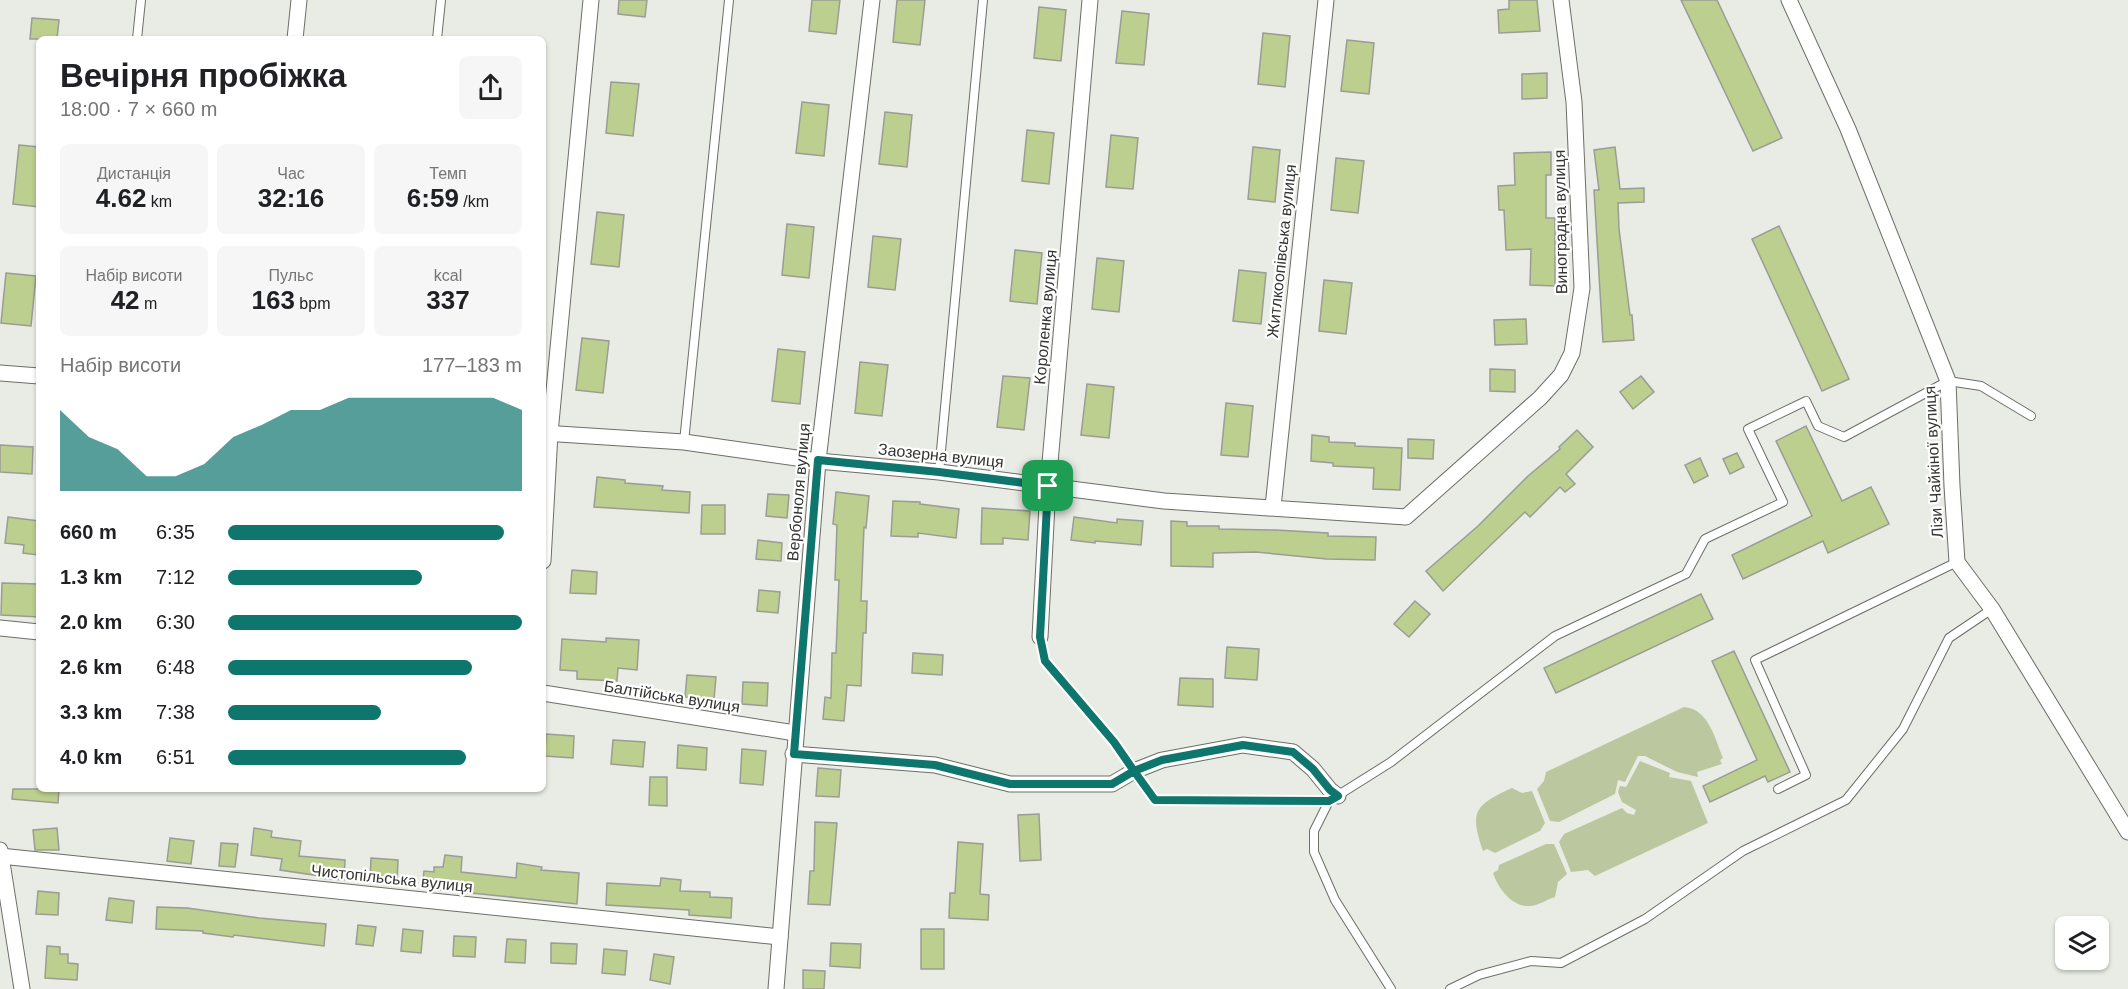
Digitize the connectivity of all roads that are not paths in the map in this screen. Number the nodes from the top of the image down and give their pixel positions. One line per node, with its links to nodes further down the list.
1 (141, 0): 12 (lane)
2 (299, 0): 13 (street)
3 (441, 0): 14 (lane)
4 (591, 0): 19 (street)
5 (729, 0): 20 (lane)
6 (872, 0): 21 (street, Вербоноля вулиця)
7 (983, 0): 22 (lane)
8 (1090, 0): 23 (street, Короленка вулиця)
9 (1326, 0): 24 (street, Житлкоопівська вулиця)
10 (1561, 0): 25 (street, Виноградна вулиця)
11 (1789, 0): 17 (street, Лізи Чайкіної вулиця)
12 (137, 36)
13 (295, 36)
14 (437, 36)
15 (0, 373): 16 (street)
16 (36, 376)
17 (1948, 381): 18 (lane); 26 (street, Лізи Чайкіної вулиця); 36 (lane)
18 (2031, 417)
19 (546, 433): 20 (street, Заозерна вулиця)
20 (684, 442): 21 (street, Заозерна вулиця)
21 (818, 460): 22 (street, Заозерна вулиця); 32 (street, Вербоноля вулиця)
22 (939, 472): 23 (street, Заозерна вулиця)
23 (1048, 486): 24 (street, Заозерна вулиця); 30 (street, Короленка вулиця)
24 (1273, 507): 25 (street, Заозерна вулиця)
25 (1406, 517)
26 (1957, 562): 27 (street); 35 (lane)
27 (1992, 609): 37 (street); 43 (lane)
28 (0, 627): 29 (street)
29 (36, 632)
30 (1040, 637): 34 (lane)
31 (546, 693): 32 (street, Балтійська вулиця)
32 (795, 733): 33 (street, Вербоноля вулиця)
33 (794, 754): 34 (street); 39 (street, Вербоноля вулиця)
34 (1134, 771): 36 (lane); 36 (street)
35 (1778, 789)
36 (1334, 799): 42 (lane)
37 (2128, 832)
38 (0, 854): 39 (street, Чистопільська вулиця); 40 (street)
39 (780, 936): 41 (street, Вербоноля вулиця)
40 (22, 989)
41 (776, 989)
42 (1391, 989)
43 (1450, 989)

